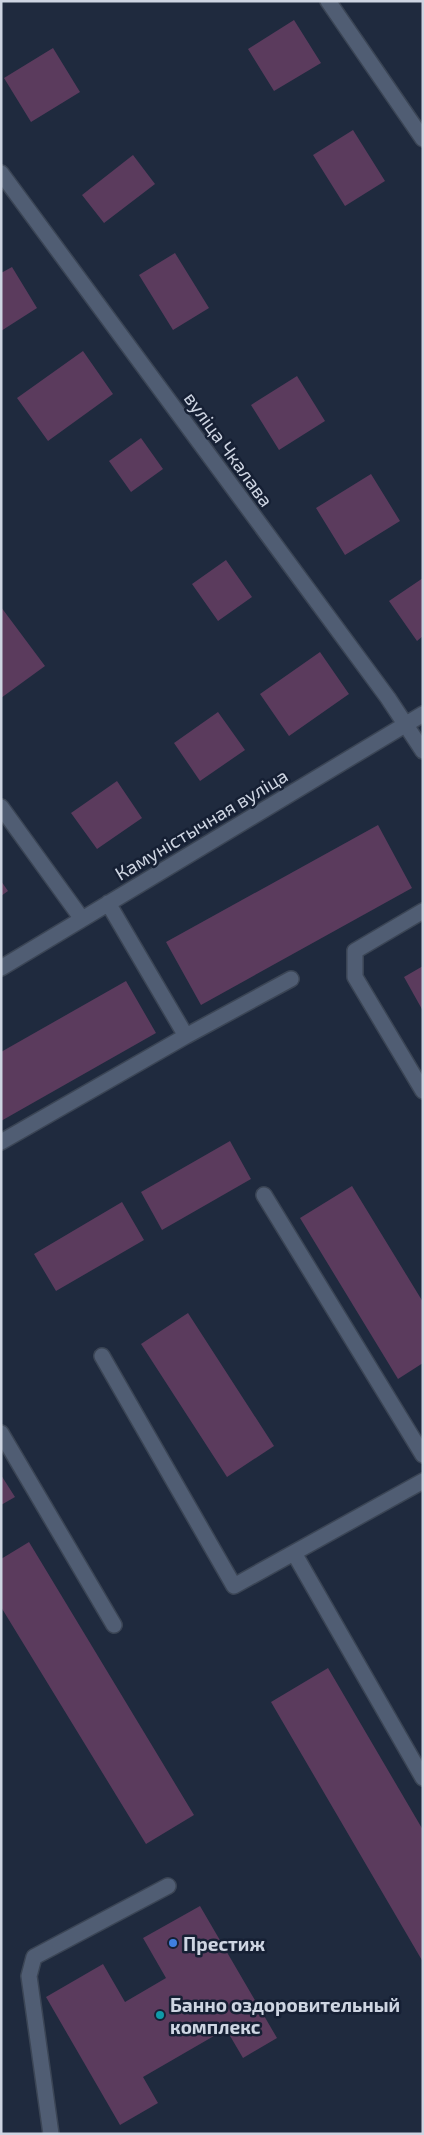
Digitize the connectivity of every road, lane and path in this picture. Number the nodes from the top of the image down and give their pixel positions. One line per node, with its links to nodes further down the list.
1 (328, 1): 2 (street)
2 (423, 139)
3 (1, 173): 5 (street, вуліца Чкалава)
4 (423, 714): 5 (street, Камуністычная вуліца)
5 (406, 724): 6 (street, вуліца Чкалава); 8 (street, Камуністычная вуліца)
6 (423, 751)
7 (1, 807): 10 (street)
8 (108, 903): 10 (street, Камуністычная вуліца); 13 (street)
9 (423, 911): 14 (street)
10 (82, 919): 11 (street, Камуністычная вуліца)
11 (1, 968)
12 (291, 979): 13 (street)
13 (186, 1036): 15 (street)
14 (423, 1091)
15 (1, 1142)
16 (264, 1195): 19 (street)
17 (102, 1356): 21 (street)
18 (1, 1433): 22 (street)
19 (423, 1455)
20 (423, 1481): 21 (street)
21 (294, 1553): 23 (street)
22 (114, 1624)
23 (423, 1778)
24 (168, 1886): 25 (street)
25 (51, 2134)

